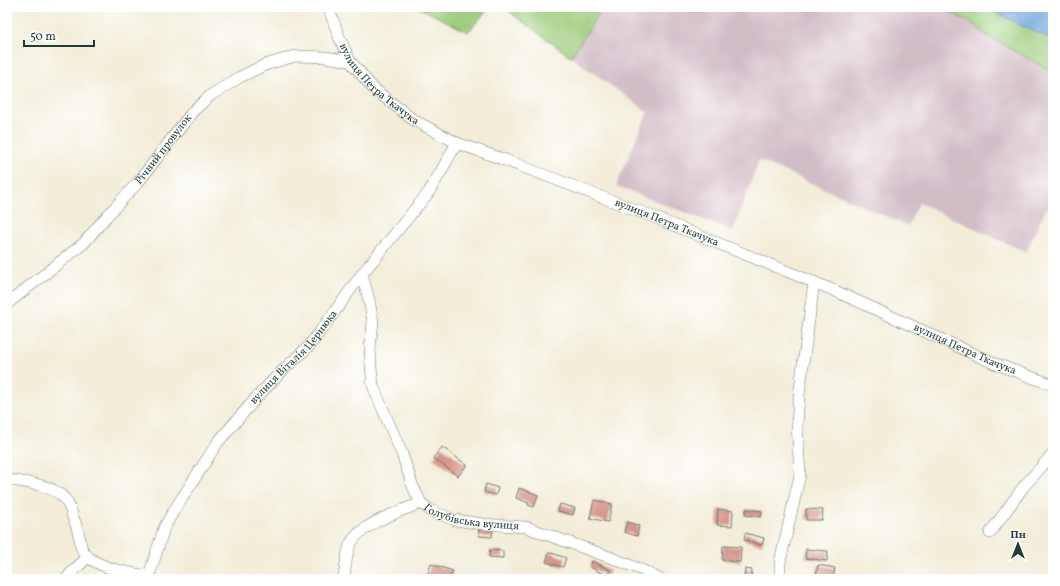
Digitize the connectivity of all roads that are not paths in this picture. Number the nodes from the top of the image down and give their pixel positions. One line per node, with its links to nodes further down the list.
1 (328, 7): 2 (street, вулиця Петра Ткачука)
2 (350, 61): 3 (street, вулиця Петра Ткачука); 6 (street, Річний провулок)
3 (457, 143): 4 (street, вулиця Віталія Цернюка); 5 (street, вулиця Петра Ткачука)
4 (362, 274): 10 (street, Голубівська вулиця); 13 (street, вулиця Віталія Цернюка)
5 (814, 282): 7 (street, вулиця Петра Ткачука); 14 (street)
6 (7, 304)
7 (1053, 385)
8 (1053, 454): 11 (street)
9 (7, 479): 12 (street)
10 (421, 503): 16 (street); 17 (street, Голубівська вулиця)
11 (990, 533)
12 (88, 556): 13 (street); 15 (street)
13 (151, 577)
14 (781, 578)
15 (66, 579)
16 (344, 579)
17 (659, 579)

